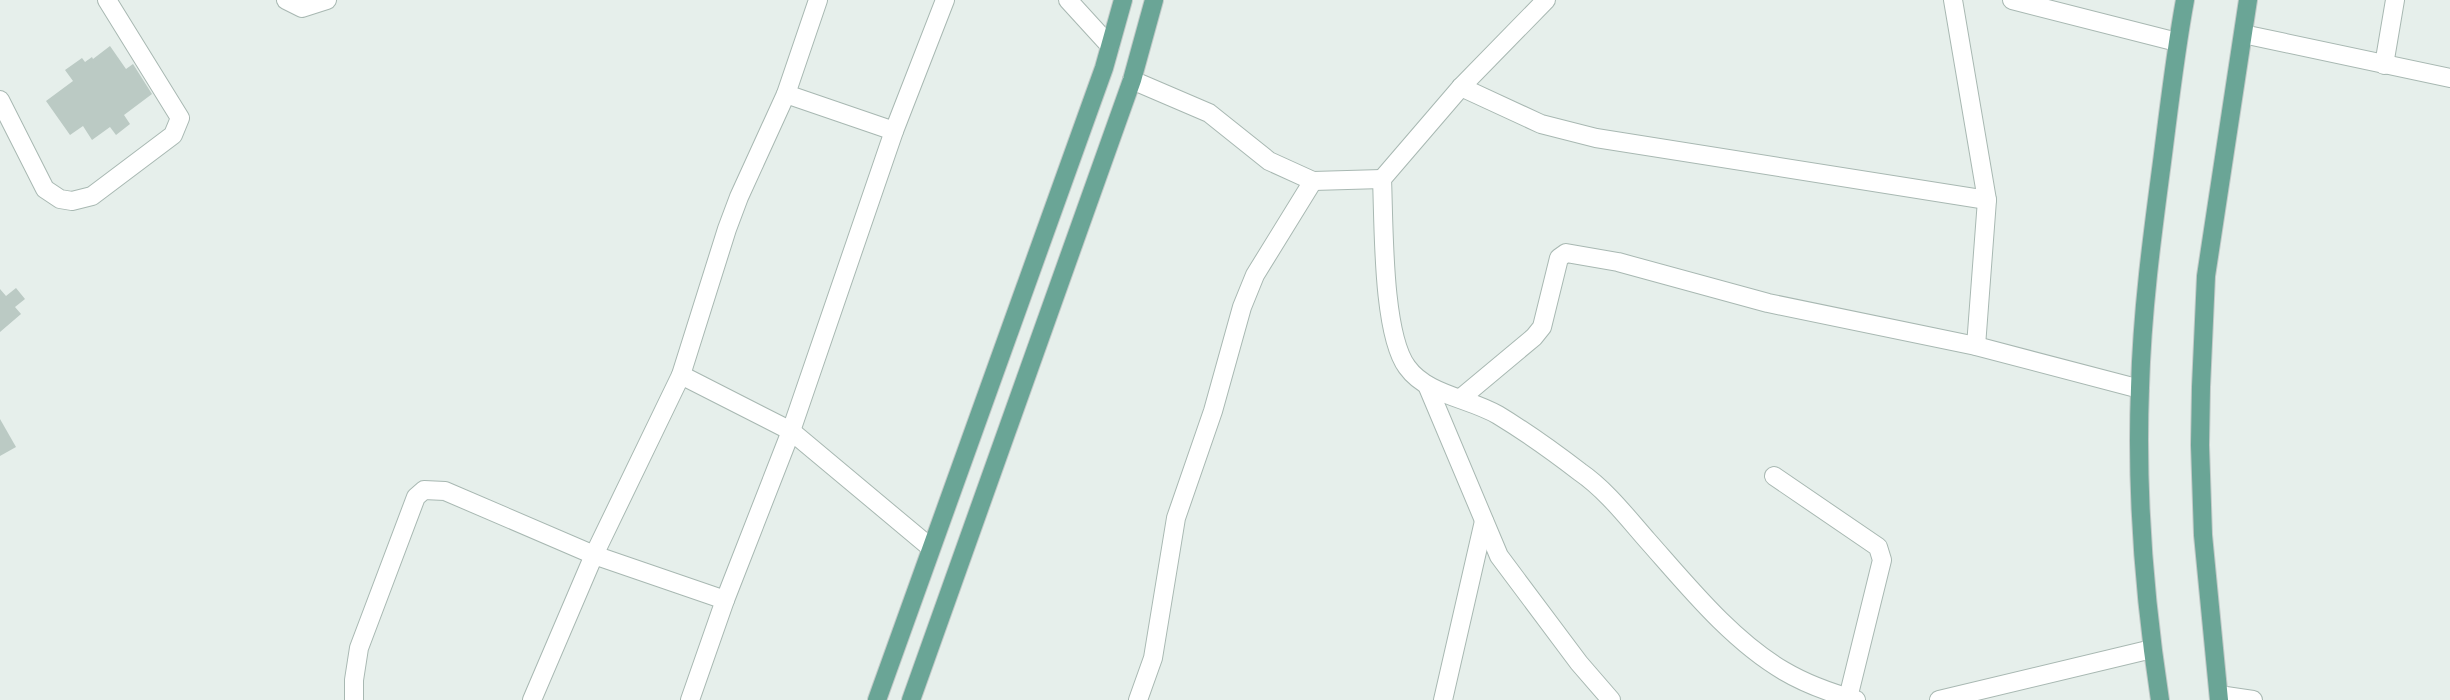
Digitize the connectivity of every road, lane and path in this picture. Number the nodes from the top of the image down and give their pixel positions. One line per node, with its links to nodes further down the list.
1 (107, 0): 23 (street)
2 (286, 0): 3 (street)
3 (327, 0)
4 (818, 0): 22 (street)
5 (945, 0): 24 (street)
6 (1068, 0): 17 (street)
7 (1123, 0): 17 (main road)
8 (1154, 0): 20 (main road)
9 (1546, 0): 21 (street)
10 (1953, 0): 27 (street)
11 (2012, 0): 16 (street)
12 (2185, 0): 16 (main road)
13 (2248, 0): 15 (main road)
14 (2395, 0): 18 (street)
15 (2243, 34): 18 (street); 40 (main road)
16 (2177, 42): 31 (main road)
17 (1110, 46): 36 (main road)
18 (2384, 65): 19 (street)
19 (2450, 78)
20 (1132, 80): 26 (street); 46 (main road)
21 (1461, 87): 25 (street); 27 (street)
22 (786, 94): 24 (street); 29 (street)
23 (0, 100)
24 (894, 131): 33 (street)
25 (1382, 179): 26 (street); 30 (street)
26 (1313, 181): 47 (street)
27 (1987, 200): 28 (street)
28 (1976, 346): 31 (street); 32 (street)
29 (681, 375): 33 (street); 37 (street)
30 (1427, 385): 32 (street); 35 (street)
31 (2140, 389): 39 (main road)
32 (1461, 398): 41 (street)
33 (791, 431): 36 (street); 38 (street)
34 (1774, 476): 41 (street)
35 (1484, 521): 48 (street); 49 (street)
36 (931, 548): 45 (main road)
37 (594, 555): 38 (street); 42 (street); 43 (street)
38 (725, 600): 44 (street)
39 (2152, 649): 50 (street); 51 (main road)
40 (2219, 698): 52 (street)
41 (1851, 699)
42 (354, 700)
43 (532, 700)
44 (690, 700)
45 (877, 700)
46 (911, 700)
47 (1138, 700)
48 (1443, 700)
49 (1611, 700)
50 (1939, 700)
51 (2160, 700)
52 (2253, 700)

